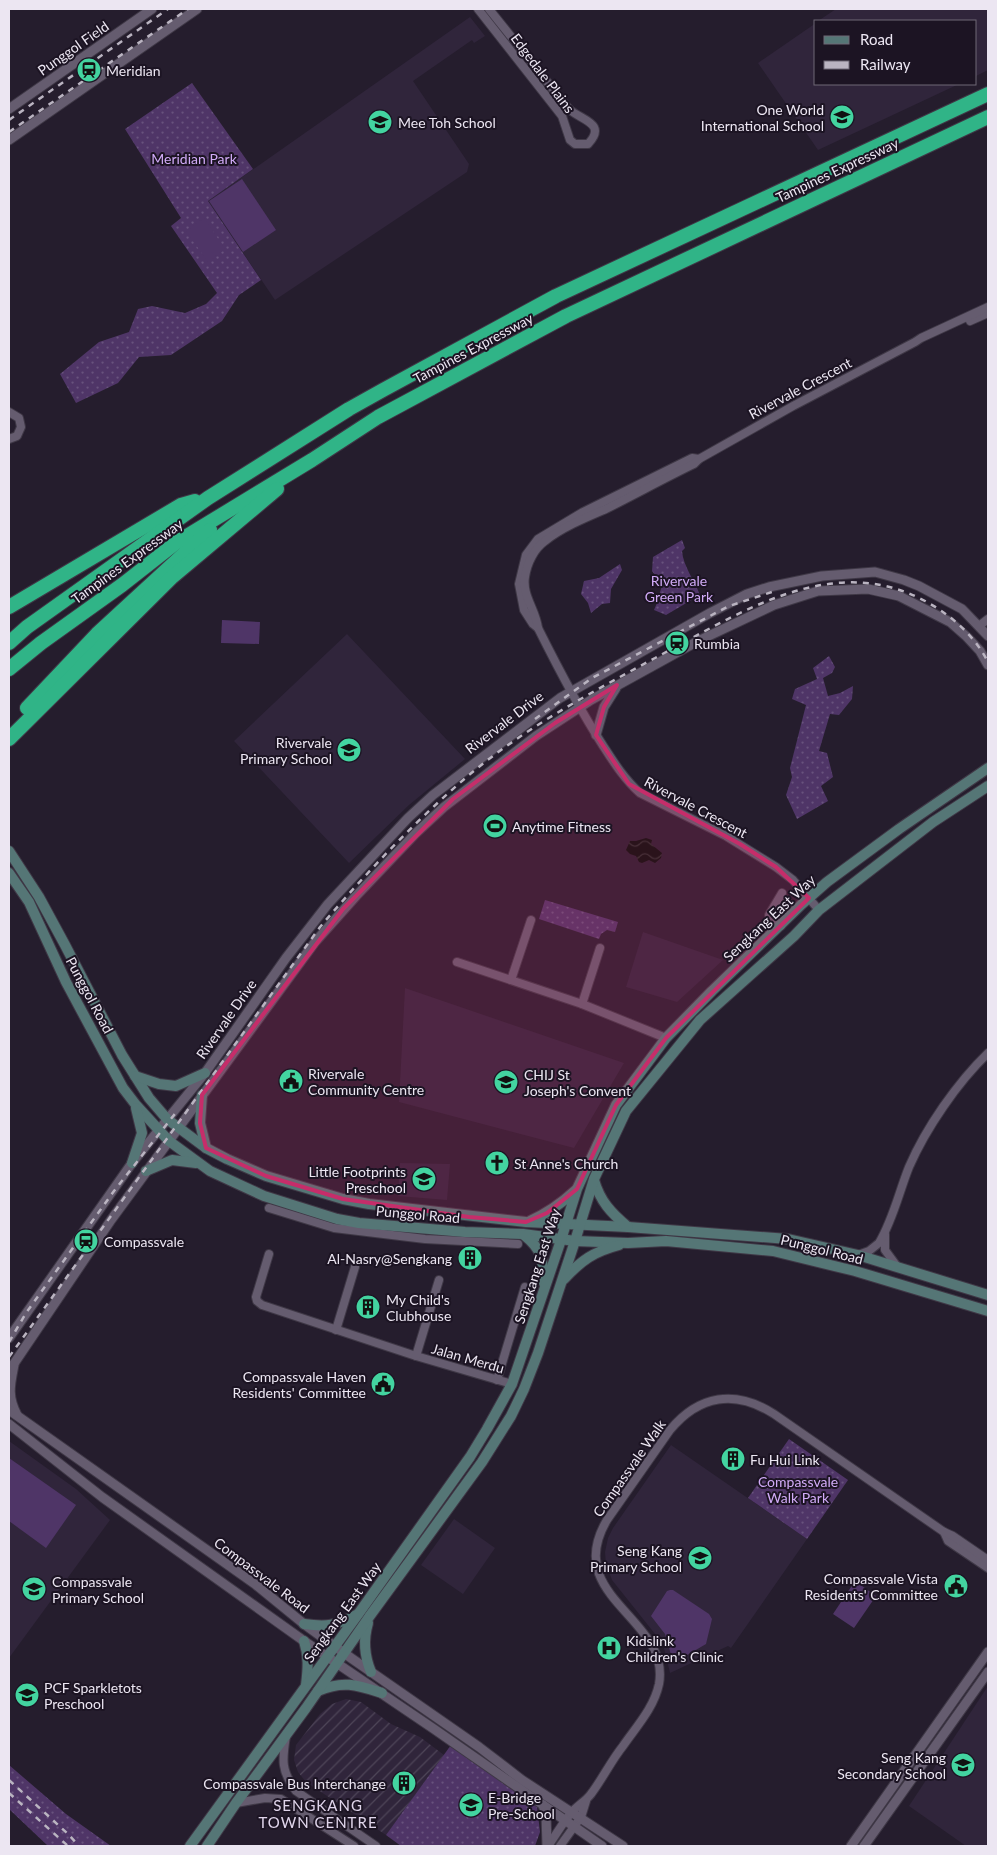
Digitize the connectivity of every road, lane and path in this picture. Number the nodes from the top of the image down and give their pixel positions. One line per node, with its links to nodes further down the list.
1 (152, 9): 6 (street, Punggol Field)
2 (197, 9): 8 (street)
3 (478, 9): 4 (street, Edgedale Plains)
4 (489, 9)
5 (988, 94): 15 (highway, Tampines Expressway)
6 (9, 109)
7 (988, 117): 14 (highway, Tampines Expressway)
8 (9, 140)
9 (988, 307): 11 (street, Rivervale Crescent)
10 (988, 313): 11 (street, Rivervale Crescent)
11 (915, 342): 26 (street, Rivervale Crescent)
12 (9, 412): 13 (street)
13 (9, 439)
14 (312, 460): 16 (highway, Tampines Expressway); 21 (highway)
15 (208, 498): 17 (highway); 20 (highway, Tampines Expressway)
16 (226, 513): 23 (highway, Tampines Expressway); 24 (highway)
17 (9, 607)
18 (988, 619): 19 (street)
19 (985, 630): 26 (street, Rivervale Drive)
20 (9, 643)
21 (96, 653): 24 (highway); 29 (highway)
22 (988, 665): 25 (street, Rivervale Drive)
23 (9, 669)
24 (54, 678): 27 (highway)
25 (617, 685): 28 (street, Rivervale Drive); 31 (street)
26 (570, 691): 28 (street, Rivervale Crescent); 48 (street, Rivervale Drive)
27 (36, 699): 29 (highway); 30 (highway)
28 (579, 708): 31 (street, Rivervale Crescent); 50 (street, Rivervale Drive)
29 (27, 721): 32 (highway)
30 (9, 727)
31 (596, 735): 38 (street, Rivervale Crescent)
32 (9, 740)
33 (988, 768): 38 (main road, Sengkang East Way)
34 (988, 786): 39 (main road, Sengkang East Way)
35 (9, 851): 49 (main road, Punggol Road)
36 (9, 873): 51 (main road, Punggol Road)
37 (782, 892): 41 (street)
38 (809, 898): 39 (street, Rivervale Crescent); 41 (main road, Sengkang East Way)
39 (819, 910): 60 (main road, Sengkang East Way)
40 (531, 920): 44 (street)
41 (780, 926): 46 (main road, Sengkang East Way)
42 (600, 948): 45 (street)
43 (457, 962): 44 (street)
44 (512, 980): 45 (street)
45 (582, 1004): 46 (street)
46 (666, 1038): 61 (main road, Sengkang East Way)
47 (988, 1053): 68 (street)
48 (206, 1073): 49 (main road); 52 (street, Rivervale Drive)
49 (135, 1076): 52 (main road, Punggol Road)
50 (202, 1095): 53 (street, Rivervale Drive); 56 (main road)
51 (136, 1105): 54 (main road, Punggol Road); 57 (main road)
52 (167, 1119): 53 (main road, Punggol Road); 54 (street, Rivervale Drive)
53 (179, 1127): 55 (street, Rivervale Drive); 56 (main road, Punggol Road)
54 (159, 1131): 55 (main road, Punggol Road); 57 (street, Rivervale Drive)
55 (169, 1141): 58 (main road, Punggol Road); 59 (street, Rivervale Drive)
56 (206, 1148): 64 (main road, Punggol Road)
57 (132, 1163): 84 (street, Rivervale Drive)
58 (210, 1170): 59 (main road); 62 (main road, Punggol Road)
59 (146, 1171): 86 (street, Rivervale Drive)
60 (594, 1179): 66 (main road, Sengkang East Way); 67 (main road)
61 (577, 1189): 64 (main road); 65 (main road, Sengkang East Way)
62 (281, 1206): 63 (street); 69 (main road, Punggol Road)
63 (269, 1208)
64 (526, 1222): 65 (main road, Punggol Road)
65 (566, 1224): 66 (main road, Punggol Road); 70 (main road, Sengkang East Way)
66 (580, 1224): 67 (main road, Punggol Road); 71 (main road, Sengkang East Way)
67 (628, 1227): 74 (main road, Punggol Road)
68 (886, 1230): 74 (street); 75 (street)
69 (521, 1239): 70 (main road, Punggol Road); 80 (main road)
70 (562, 1239): 71 (main road, Punggol Road); 80 (main road, Sengkang East Way)
71 (575, 1241): 72 (main road, Punggol Road); 78 (main road, Sengkang East Way)
72 (628, 1243): 78 (main road); 82 (main road, Punggol Road)
73 (269, 1254): 83 (street, Jalan Merdu)
74 (858, 1255): 75 (main road, Punggol Road)
75 (896, 1265): 81 (main road, Punggol Road)
76 (355, 1267): 83 (street)
77 (439, 1280): 85 (street, Jalan Merdu)
78 (562, 1281): 97 (main road, Sengkang East Way)
79 (525, 1287): 88 (street)
80 (544, 1290): 89 (main road, Sengkang East Way)
81 (988, 1295)
82 (988, 1311)
83 (336, 1330): 85 (street, Jalan Merdu)
84 (9, 1338)
85 (416, 1356): 88 (street, Jalan Merdu)
86 (14, 1362): 87 (street, Rivervale Drive); 91 (street)
87 (9, 1371)
88 (497, 1380): 89 (street, Jalan Merdu)
89 (512, 1384): 97 (main road, Sengkang East Way)
90 (9, 1410): 91 (street, Compassvale Road)
91 (18, 1416): 98 (street, Compassvale Road)
92 (9, 1424): 93 (street, Compassvale Road)
93 (13, 1431): 99 (street, Compassvale Road)
94 (944, 1532): 95 (street); 96 (street, Compassvale Walk); 113 (street, Compassvale Walk)
95 (988, 1560)
96 (988, 1568)
97 (364, 1615): 98 (main road); 100 (main road, Sengkang East Way); 102 (main road, Sengkang East Way); 105 (main road)
98 (304, 1624): 100 (street, Compassvale Road)
99 (304, 1642): 103 (street, Compassvale Road); 107 (main road)
100 (335, 1646): 102 (street, Compassvale Road); 103 (main road, Sengkang East Way)
101 (988, 1652): 123 (street)
102 (344, 1653): 104 (main road, Sengkang East Way); 105 (street, Compassvale Road)
103 (327, 1657): 104 (street, Compassvale Road); 107 (main road, Sengkang East Way)
104 (336, 1664): 108 (main road, Sengkang East Way); 109 (street, Compassvale Road)
105 (370, 1672): 113 (street, Compassvale Road)
106 (988, 1672): 124 (street)
107 (306, 1686): 115 (main road, Sengkang East Way)
108 (318, 1691): 109 (main road); 110 (main road, Sengkang East Way)
109 (382, 1693): 112 (street, Compassvale Road)
110 (286, 1734): 111 (main road, Sengkang East Way); 118 (street)
111 (236, 1803): 116 (main road, Sengkang East Way); 117 (street)
112 (543, 1805): 114 (street, Compassvale Road); 119 (street)
113 (576, 1814): 114 (street, Compassvale Walk); 122 (street, Compassvale Road)
114 (570, 1824): 119 (street); 120 (street); 121 (street, Compassvale Road)
115 (190, 1846)
116 (207, 1846)
117 (354, 1846)
118 (376, 1846)
119 (547, 1846)
120 (560, 1846)
121 (602, 1846)
122 (623, 1846)
123 (851, 1846)
124 (864, 1846)

